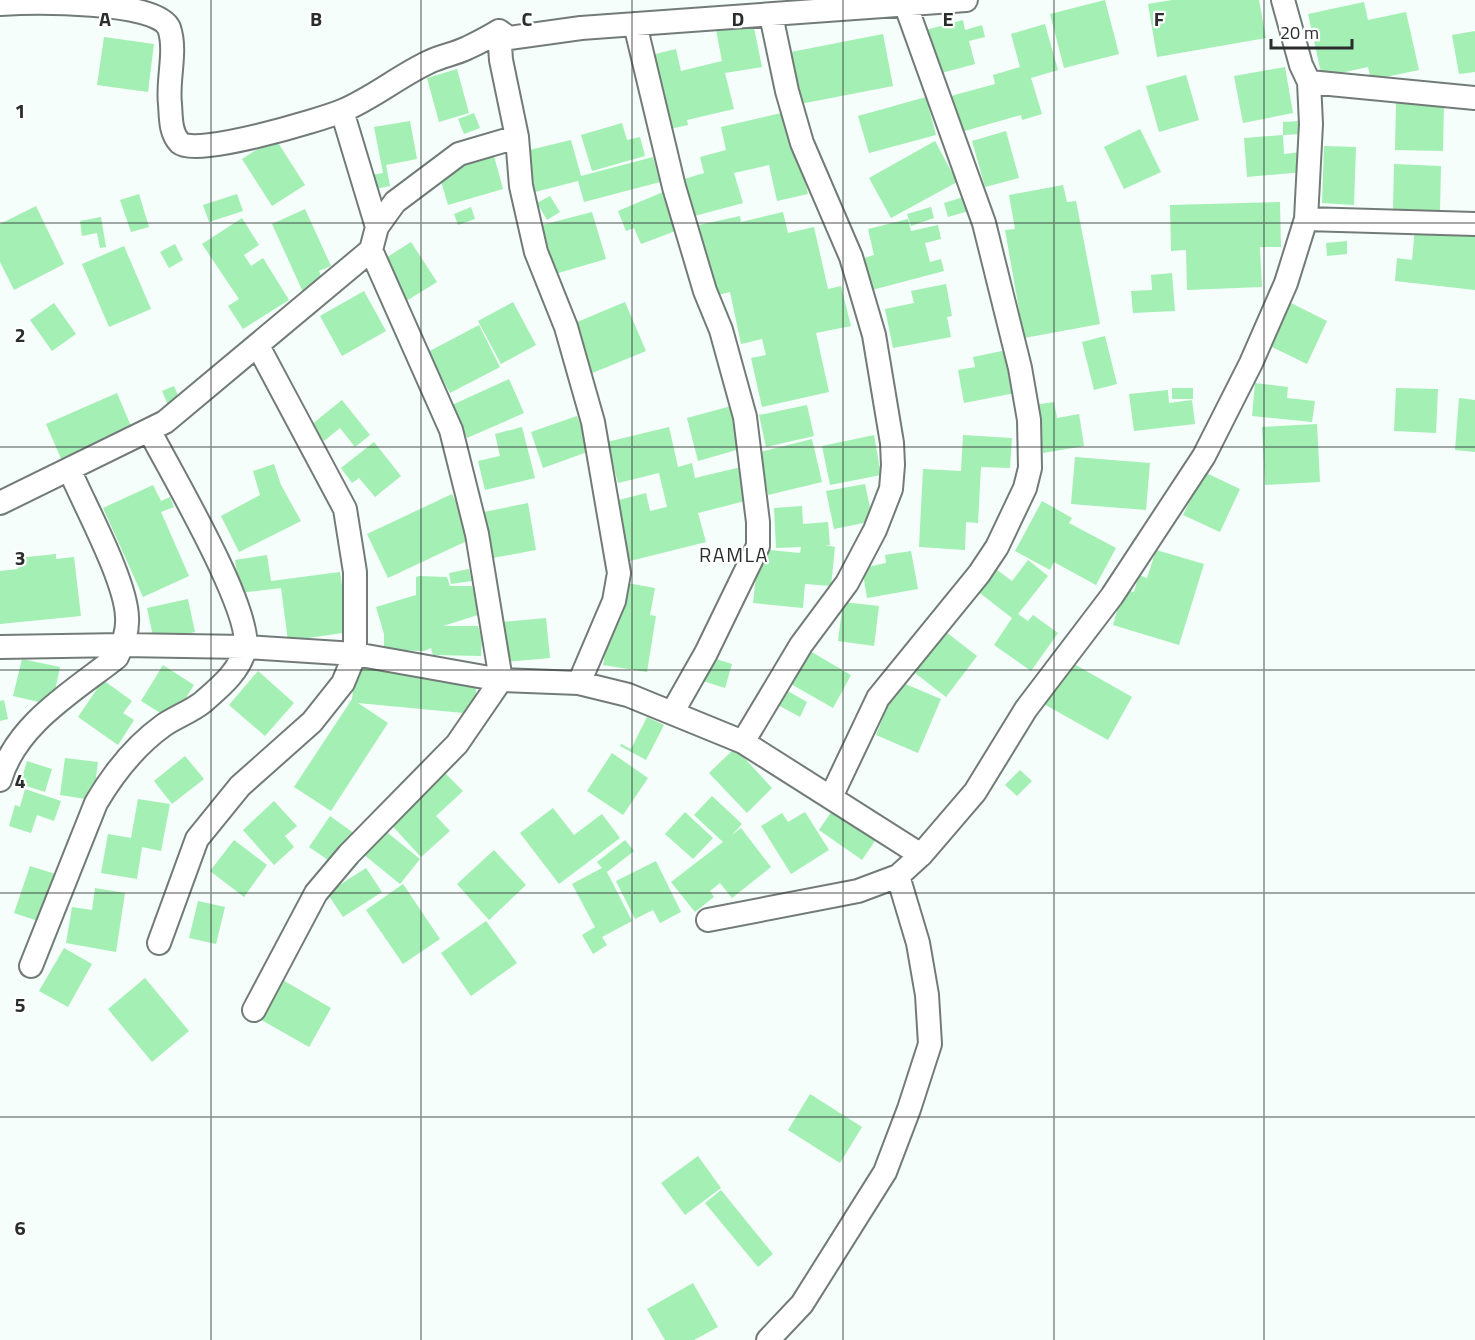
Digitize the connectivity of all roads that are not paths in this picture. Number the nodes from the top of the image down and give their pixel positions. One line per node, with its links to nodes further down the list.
1 (966, 0): 4 (street)
2 (1283, 0): 8 (street)
3 (0, 3): 10 (street)
4 (906, 6): 5 (street); 29 (street)
5 (771, 15): 6 (street); 27 (street)
6 (634, 24): 7 (street); 26 (street)
7 (499, 31): 10 (street); 11 (street)
8 (1309, 81): 9 (street); 12 (street)
9 (1475, 98)
10 (342, 111): 14 (street)
11 (517, 137): 14 (street); 25 (street)
12 (1306, 219): 13 (street); 30 (street)
13 (1475, 224)
14 (377, 227): 15 (street)
15 (371, 250): 16 (street); 24 (street)
16 (258, 346): 17 (street); 23 (street)
17 (148, 430): 18 (street); 22 (street)
18 (70, 471): 19 (street); 20 (street)
19 (0, 503)
20 (123, 645): 21 (street); 22 (street); 28 (street)
21 (0, 647)
22 (245, 647): 23 (street); 34 (street)
23 (355, 654): 24 (street); 33 (street)
24 (501, 680): 25 (street); 35 (street)
25 (579, 682): 26 (street)
26 (672, 713): 27 (street)
27 (743, 742): 29 (street)
28 (0, 780)
29 (831, 797): 30 (street)
30 (921, 855): 31 (street)
31 (898, 876): 32 (street); 36 (street)
32 (708, 920)
33 (159, 943)
34 (31, 966)
35 (254, 1010)
36 (768, 1340)

